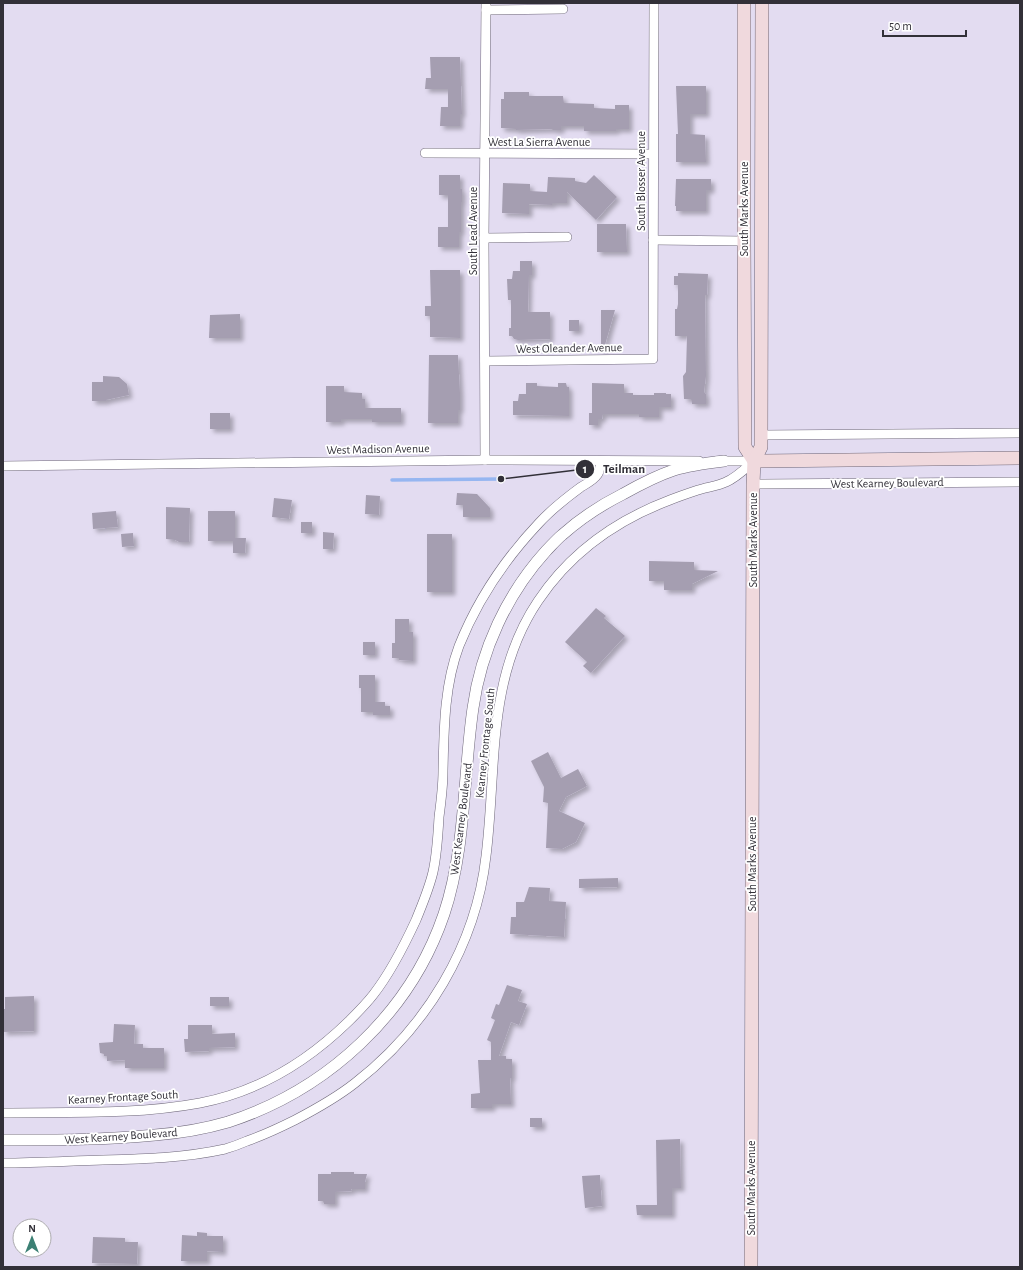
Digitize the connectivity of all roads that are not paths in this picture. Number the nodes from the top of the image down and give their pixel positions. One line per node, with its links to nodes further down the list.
1 (654, 3): 8 (street, South Blosser Avenue)
2 (744, 3): 12 (main road, South Marks Avenue)
3 (762, 3): 16 (main road, South Marks Avenue)
4 (486, 6): 5 (street); 7 (street, South Lead Avenue)
5 (563, 9)
6 (425, 153): 7 (street, West La Sierra Avenue)
7 (485, 154): 8 (street, West La Sierra Avenue); 9 (street, South Lead Avenue)
8 (653, 154): 11 (street, South Blosser Avenue)
9 (484, 238): 10 (street); 14 (street, South Lead Avenue)
10 (567, 238)
11 (653, 240): 12 (street); 13 (street, South Blosser Avenue)
12 (744, 241): 21 (main road, South Marks Avenue)
13 (653, 359): 14 (street, West Oleander Avenue)
14 (485, 361): 18 (street, South Lead Avenue)
15 (1020, 433): 16 (street)
16 (761, 435): 21 (main road, South Marks Avenue)
17 (1020, 458): 21 (main road, West Kearney Boulevard)
18 (486, 460): 19 (street, West Madison Avenue); 22 (street, West Madison Avenue)
19 (601, 461): 20 (street, West Madison Avenue); 25 (street, Kearney Frontage South)
20 (724, 461): 21 (street, West Madison Avenue); 26 (street, West Kearney Boulevard)
21 (754, 461): 24 (main road, South Marks Avenue); 27 (street, Kearney Frontage South)
22 (3, 466)
23 (1020, 482): 24 (street, West Kearney Boulevard)
24 (754, 484): 28 (main road, South Marks Avenue)
25 (3, 1113)
26 (3, 1140)
27 (3, 1163)
28 (751, 1267)

